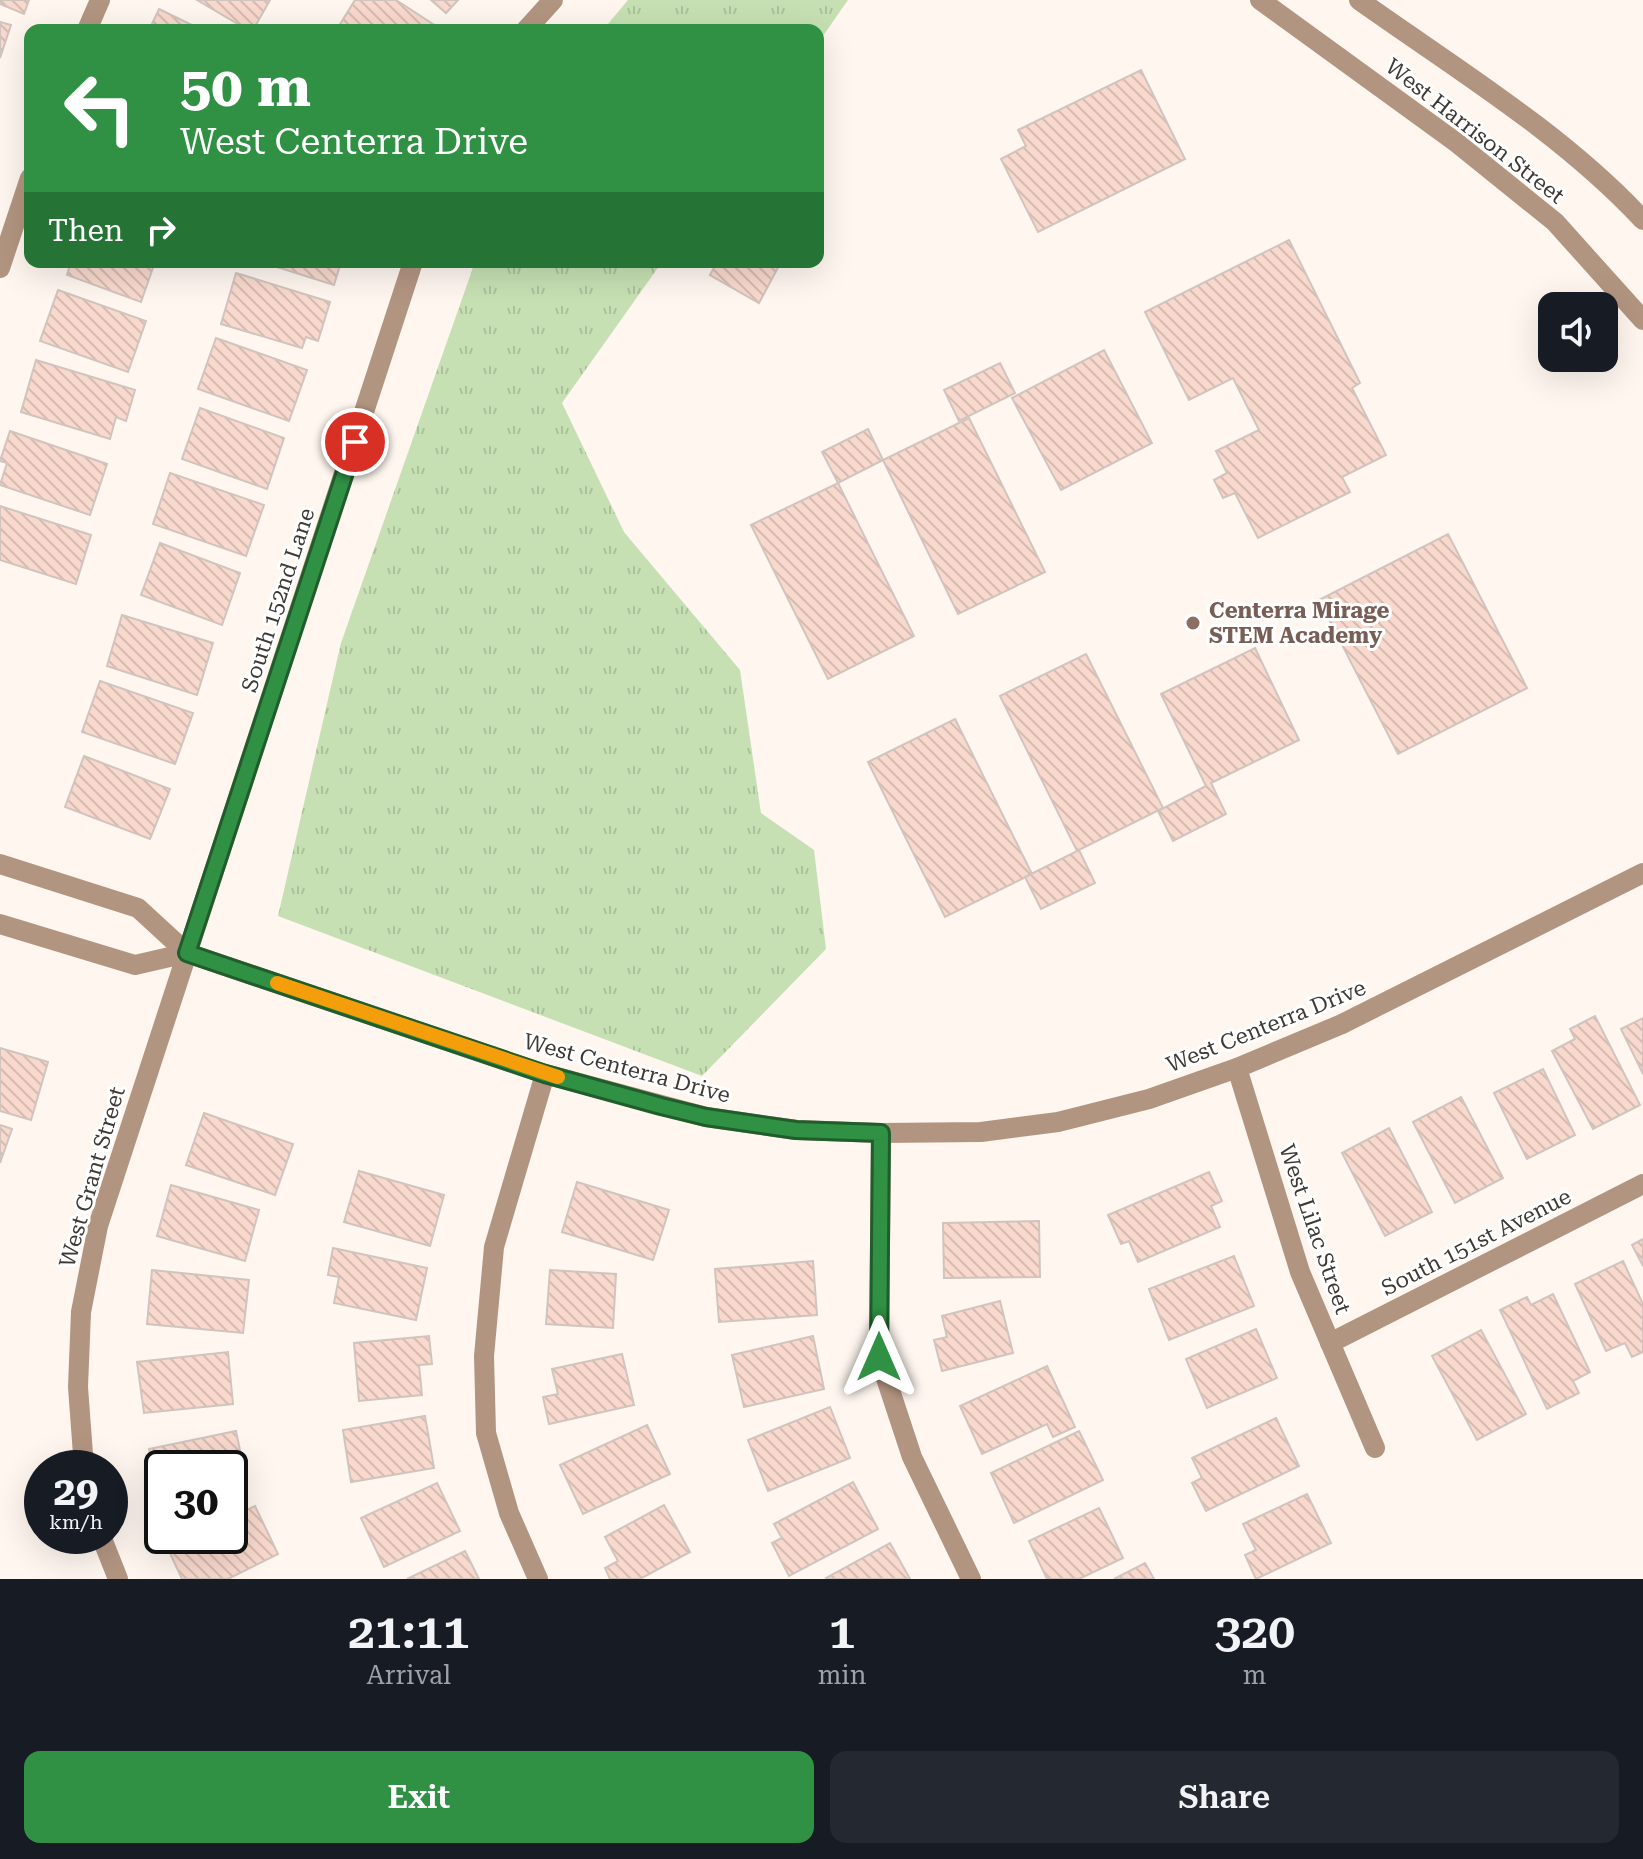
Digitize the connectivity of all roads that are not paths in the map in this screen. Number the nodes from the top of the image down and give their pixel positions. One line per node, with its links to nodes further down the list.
1 (100, 0): 5 (street)
2 (553, 0): 6 (street)
3 (1359, 0): 8 (street, West Harrison Street)
4 (1266, 2): 11 (street, West Harrison Street)
5 (90, 24)
6 (531, 24)
7 (24, 196): 9 (street)
8 (1643, 220)
9 (0, 268)
10 (411, 268): 15 (street, South 152nd Lane)
11 (1643, 320)
12 (0, 864): 15 (street, West Centerra Drive)
13 (1643, 873): 16 (street, West Centerra Drive)
14 (0, 924): 15 (street)
15 (187, 953): 17 (street, West Centerra Drive); 22 (street, West Grant Street)
16 (1237, 1068): 18 (street, West Centerra Drive); 20 (street, West Lilac Street)
17 (545, 1074): 18 (street, West Centerra Drive); 25 (street)
18 (881, 1133): 26 (street)
19 (1643, 1184): 20 (street, South 151st Avenue)
20 (1330, 1343): 21 (street, West Lilac Street)
21 (1375, 1448)
22 (83, 1450)
23 (108, 1554): 24 (street)
24 (118, 1579)
25 (538, 1579)
26 (971, 1579)

